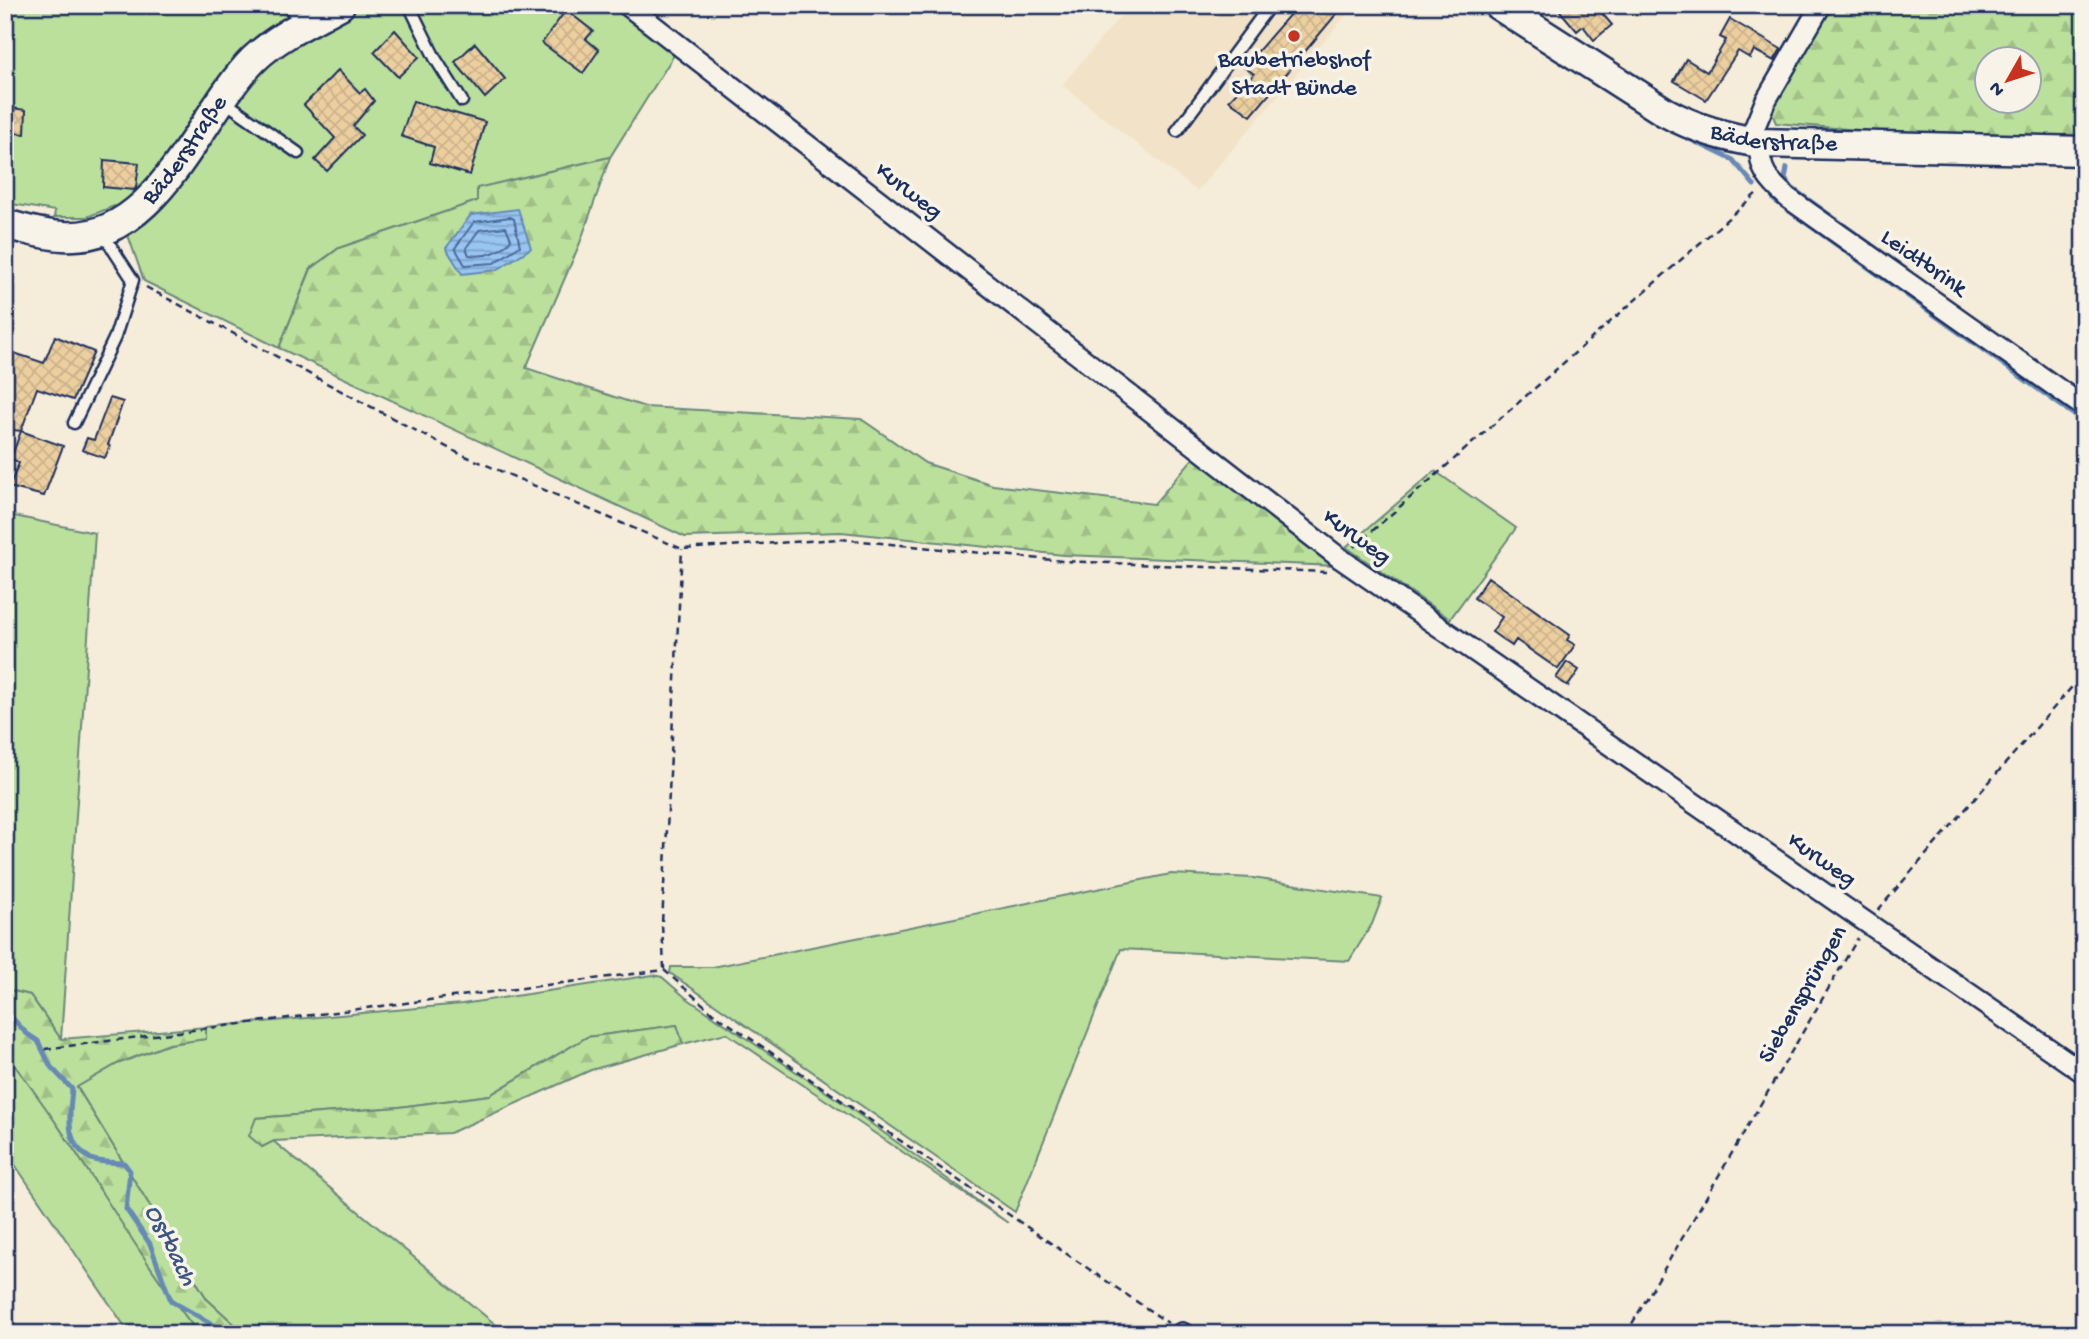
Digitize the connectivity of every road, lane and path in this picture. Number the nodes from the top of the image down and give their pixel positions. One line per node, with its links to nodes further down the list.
1 (340, 5): 7 (street, Bäderstraße)
2 (409, 5): 9 (lane)
3 (627, 5): 21 (street, Kurweg)
4 (1270, 5): 10 (lane)
5 (1498, 5): 11 (street, Bäderstraße)
6 (1821, 5): 11 (street)
7 (296, 15): 8 (street, Bäderstraße)
8 (222, 100): 13 (lane); 16 (street, Bäderstraße)
9 (462, 101)
10 (1177, 131)
11 (1755, 142): 12 (street, Bäderstraße); 14 (street)
12 (2084, 151)
13 (298, 153)
14 (1770, 182): 18 (street, Leidtbrink); 21 (path)
15 (5, 224): 16 (street, Bäderstraße)
16 (101, 230): 17 (lane)
17 (133, 280): 19 (lane); 20 (path)
18 (2084, 407)
19 (74, 423)
20 (682, 549): 22 (path); 25 (path)
21 (1341, 559): 22 (street, Kurweg)
22 (1360, 573): 24 (street, Kurweg)
23 (2084, 673): 24 (path, Siebensprüngen)
24 (1867, 923): 27 (street, Kurweg); 29 (path, Siebensprüngen)
25 (664, 970): 26 (path); 28 (path)
26 (45, 1049)
27 (2084, 1073)
28 (1183, 1333)
29 (1626, 1334)

